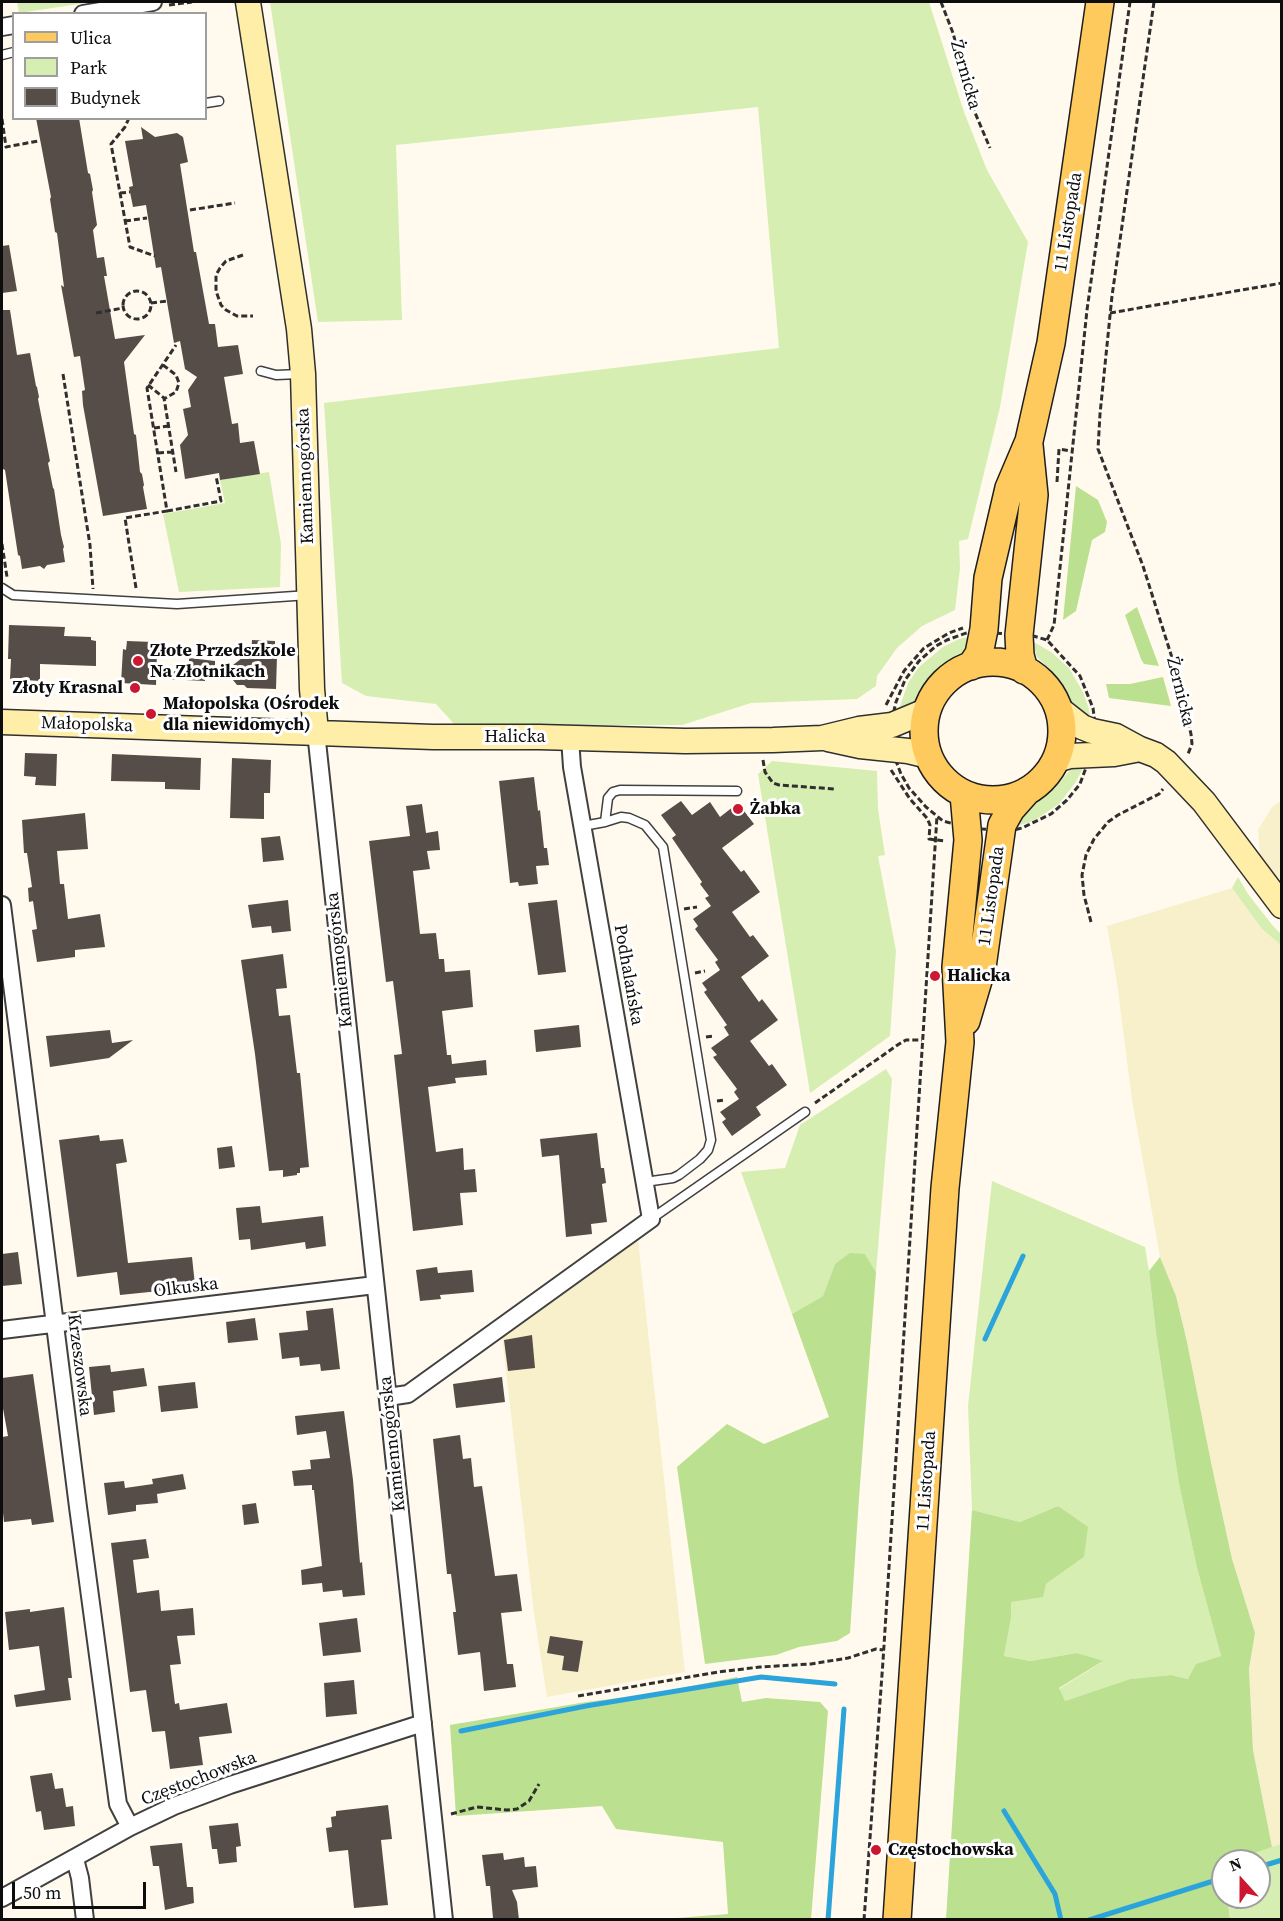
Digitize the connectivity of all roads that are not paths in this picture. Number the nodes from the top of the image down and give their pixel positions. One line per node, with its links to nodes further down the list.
1 (153, 2): 4 (street)
2 (248, 2): 8 (street, Kamiennogórska)
3 (1100, 2): 9 (main road, 11 Listopada)
4 (95, 12)
5 (219, 101): 6 (lane)
6 (207, 103)
7 (261, 371): 8 (lane)
8 (303, 374): 11 (street, Kamiennogórska)
9 (1029, 441): 12 (main road, 11 Listopada); 13 (main road, 11 Listopada)
10 (6, 591): 11 (lane)
11 (309, 595): 17 (street, Kamiennogórska)
12 (971, 666): 13 (main road); 15 (main road)
13 (1024, 670): 14 (main road)
14 (1059, 709): 20 (street); 22 (main road)
15 (928, 710): 19 (street, Halicka); 21 (main road)
16 (2, 723): 17 (street, Małopolska)
17 (316, 732): 18 (street, Halicka); 34 (street, Kamiennogórska)
18 (570, 738): 19 (street, Halicka); 27 (street, Podhalańska)
19 (822, 738): 21 (street, Halicka)
20 (1140, 749): 22 (street); 29 (street)
21 (929, 756): 25 (main road)
22 (1056, 760): 24 (main road)
23 (737, 791): 26 (lane)
24 (1027, 791): 25 (main road); 30 (main road, 11 Listopada)
25 (964, 794): 30 (main road, 11 Listopada)
26 (605, 822): 27 (lane); 32 (lane)
27 (583, 826): 32 (street, Podhalańska)
28 (2, 905): 35 (street, Krzeszowska)
29 (1281, 906)
30 (960, 1042): 44 (main road, 11 Listopada)
31 (805, 1112): 33 (lane)
32 (645, 1182): 33 (street, Podhalańska)
33 (651, 1219): 37 (street)
34 (375, 1285): 35 (street, Olkuska); 37 (street, Kamiennogórska)
35 (54, 1324): 36 (street, Olkuska); 39 (street, Krzeszowska)
36 (2, 1330)
37 (388, 1398): 38 (street, Kamiennogórska)
38 (423, 1723): 39 (street, Częstochowska); 43 (street, Kamiennogórska)
39 (130, 1827): 40 (street, Częstochowska)
40 (75, 1858): 41 (street, Częstochowska); 42 (street)
41 (2, 1898)
42 (85, 1920)
43 (444, 1920)
44 (897, 1920)

